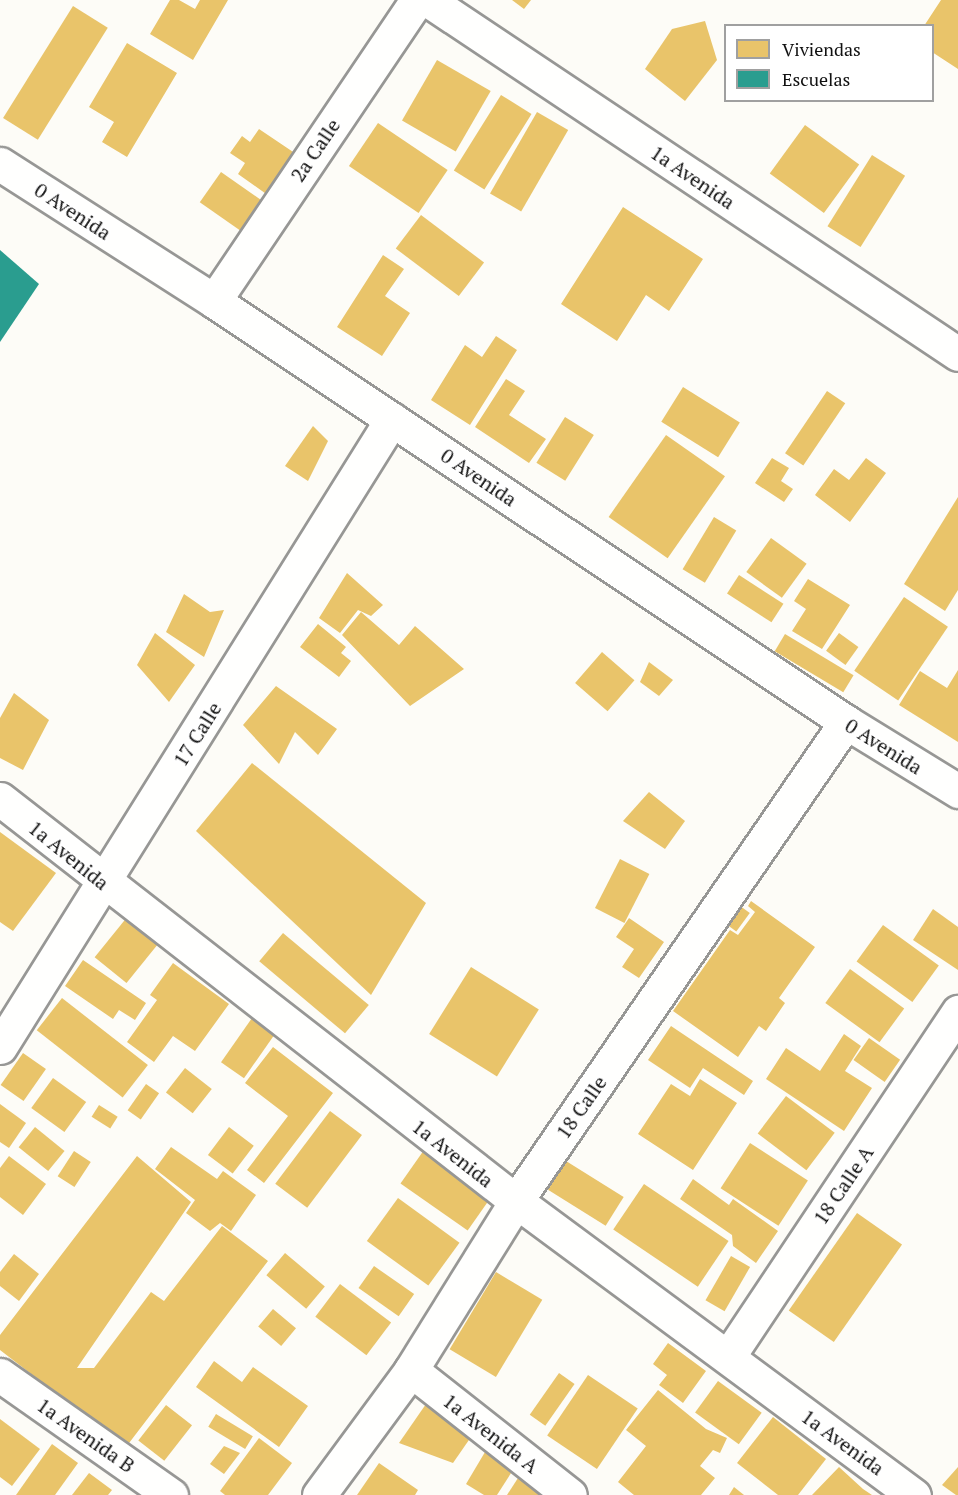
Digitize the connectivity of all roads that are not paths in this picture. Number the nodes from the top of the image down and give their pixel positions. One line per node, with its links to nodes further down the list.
1 (417, 0): 4 (street, 2a Calle)
2 (428, 0): 5 (street, 1a Avenida)
3 (0, 164): 4 (street, 0 Avenida)
4 (214, 301): 6 (street, 0 Avenida)
5 (958, 354)
6 (392, 419): 7 (street, 0 Avenida); 10 (street, 17 Calle)
7 (846, 722): 8 (street, 0 Avenida); 13 (street, 18 Calle)
8 (958, 791)
9 (0, 799): 10 (street, 1a Avenida)
10 (104, 884): 12 (street, 17 Calle); 13 (street, 1a Avenida)
11 (958, 1012): 14 (street, 18 Calle A)
12 (0, 1047)
13 (516, 1201): 14 (street, 1a Avenida); 15 (street, 18 Calle)
14 (728, 1357): 20 (street, 1a Avenida)
15 (411, 1370): 18 (street, 18 Calle); 19 (street, 1a Avenida A)
16 (0, 1375): 17 (street, 1a Avenida B)
17 (171, 1495)
18 (319, 1495)
19 (570, 1495)
20 (914, 1495)

